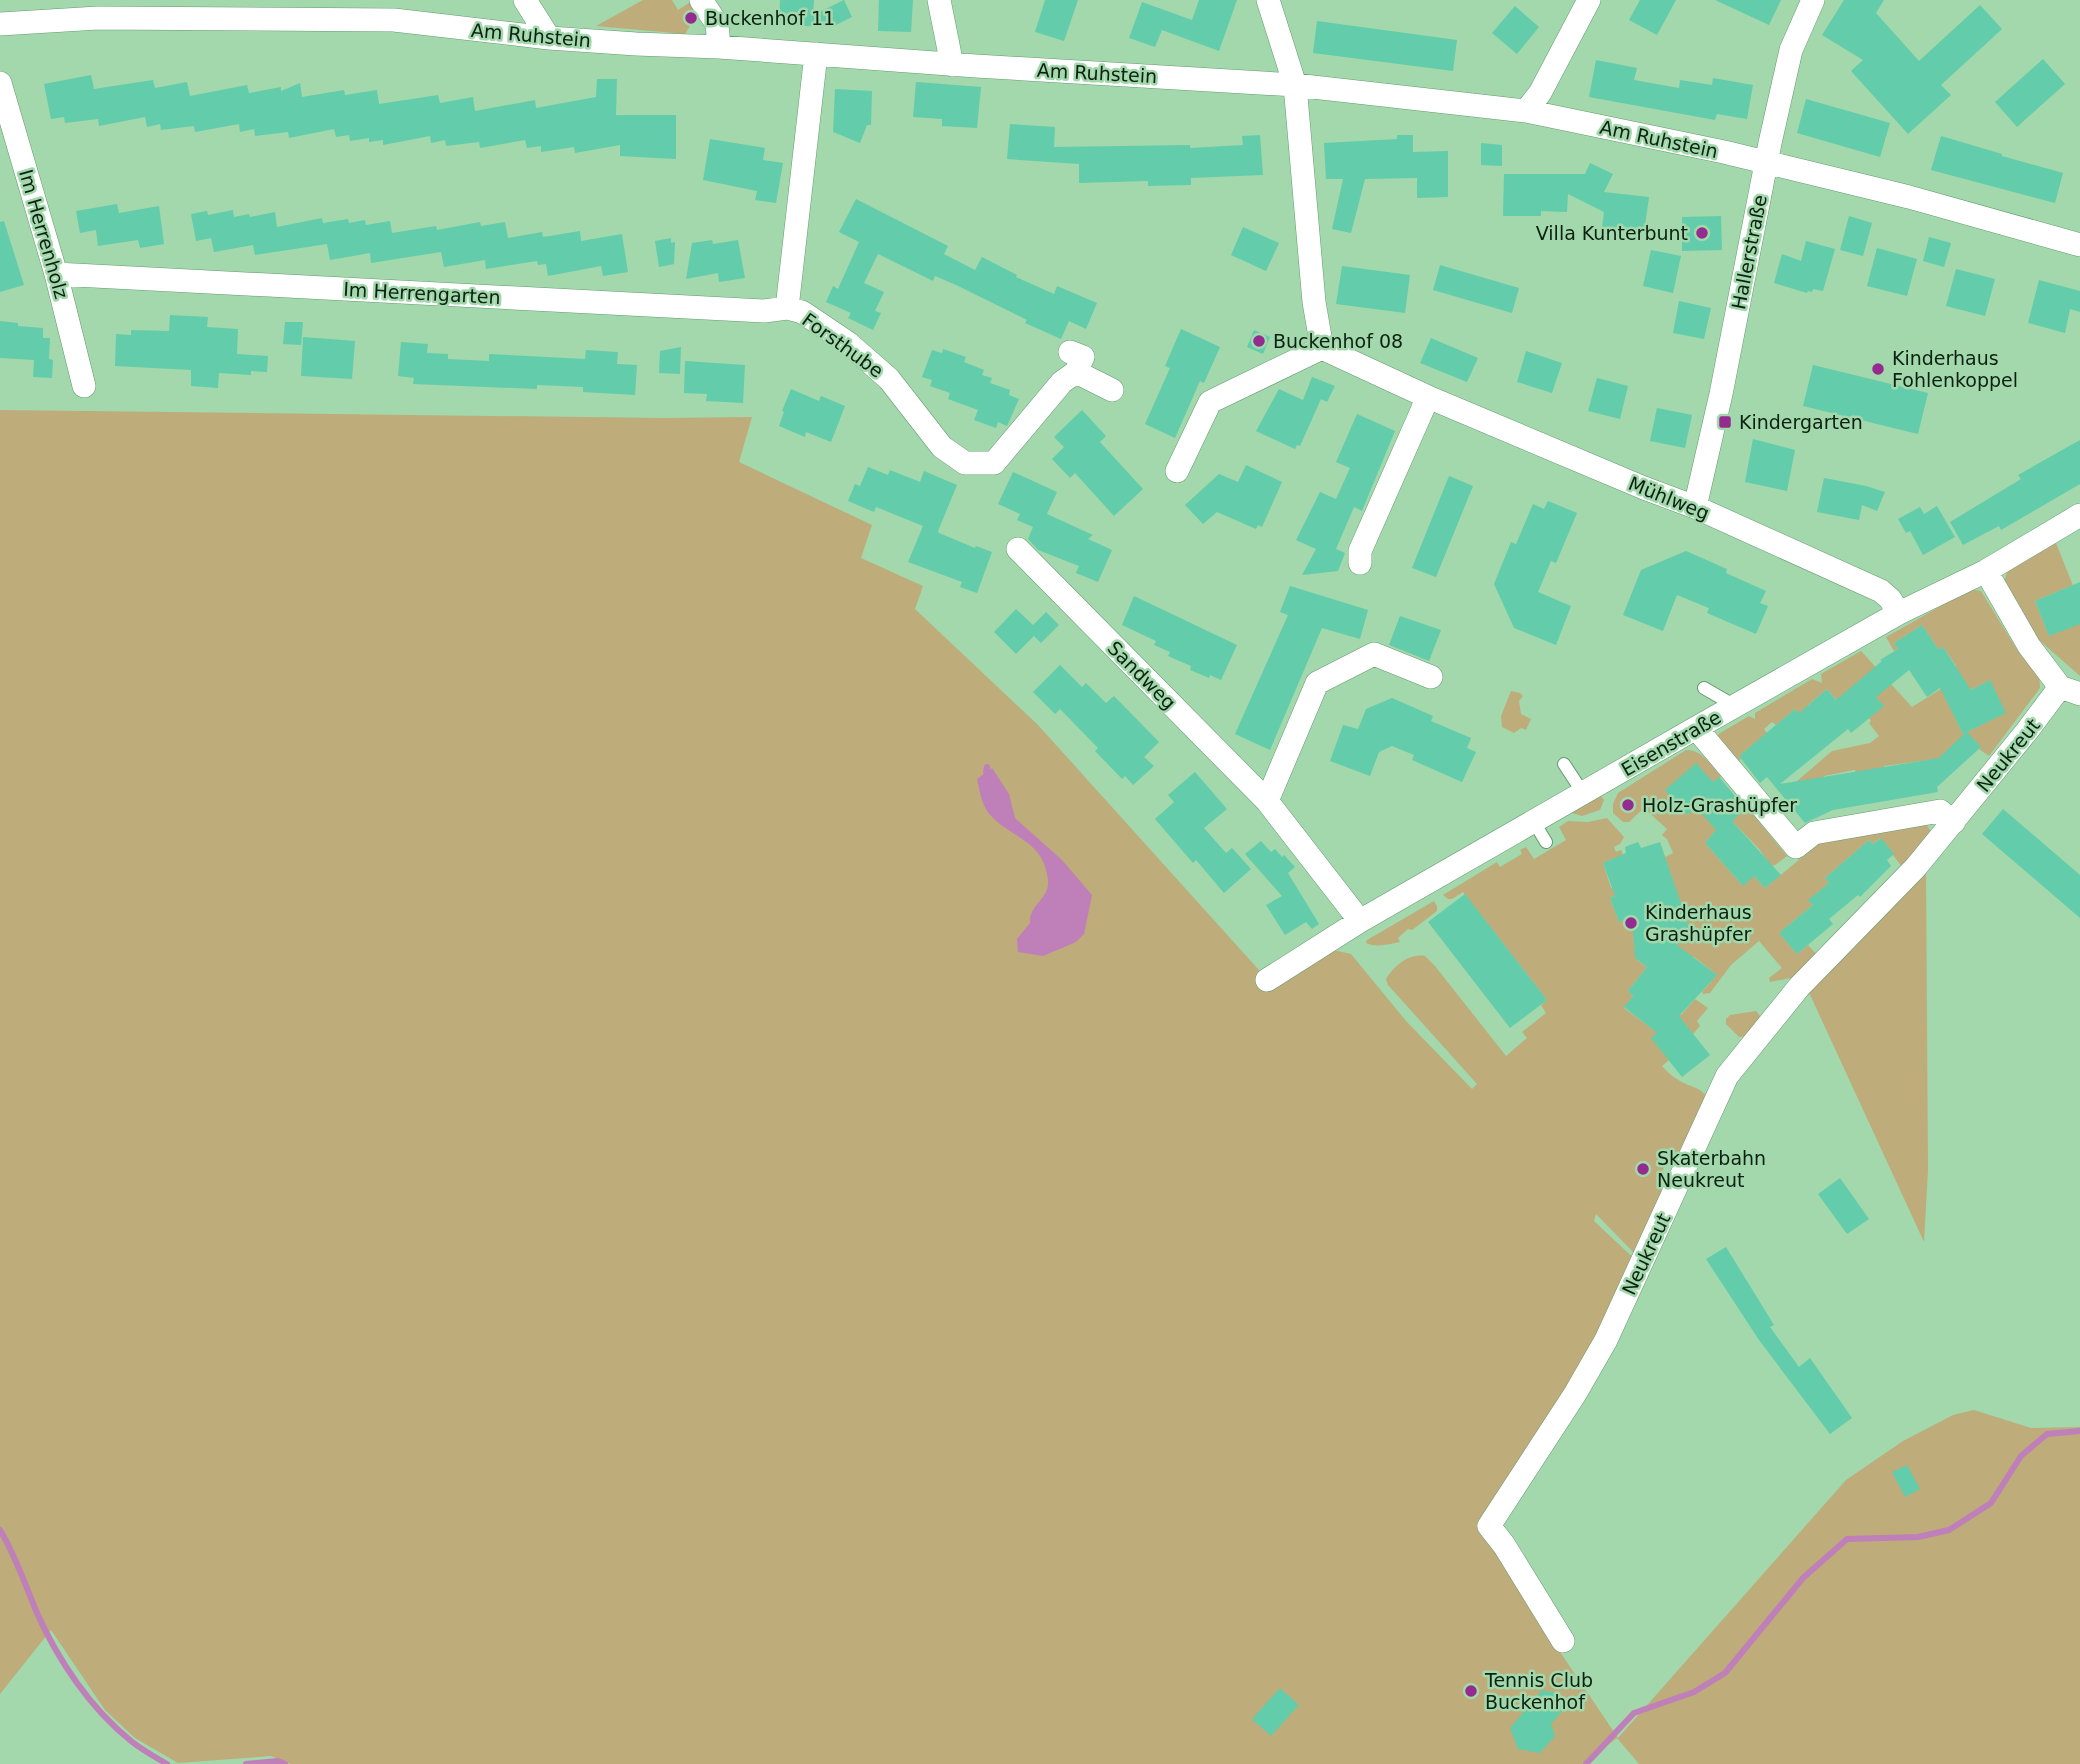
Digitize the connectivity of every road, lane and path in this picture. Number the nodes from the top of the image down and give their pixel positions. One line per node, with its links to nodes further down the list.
1 (525, 0): 9 (street)
2 (701, 0): 10 (street)
3 (939, 0): 12 (street)
4 (1268, 0): 14 (street)
5 (1589, 0): 15 (street)
6 (1813, 0): 16 (street, Hallerstraße)
7 (97, 9): 8 (street, Am Ruhstein); 9 (street, Am Ruhstein)
8 (0, 24)
9 (549, 38): 10 (street, Am Ruhstein)
10 (719, 47): 11 (street, Am Ruhstein)
11 (816, 54): 12 (street, Am Ruhstein); 19 (street, Forsthube)
12 (952, 65): 14 (street, Am Ruhstein)
13 (0, 83): 18 (street, Im Herrenholz)
14 (1295, 85): 15 (street, Am Ruhstein); 20 (street)
15 (1525, 111): 16 (street, Am Ruhstein)
16 (1766, 163): 17 (street, Am Ruhstein); 25 (street, Hallerstraße)
17 (2080, 245)
18 (57, 274): 19 (street, Im Herrengarten); 21 (street, Im Herrenholz)
19 (787, 307): 22 (street, Forsthube)
20 (1322, 348): 23 (street, Mühlweg); 24 (street)
21 (85, 386)
22 (1112, 390)
23 (1428, 397): 25 (street, Mühlweg); 28 (street)
24 (1177, 471)
25 (1695, 507): 30 (street, Mühlweg)
26 (2080, 515): 29 (street, Eisenstraße)
27 (1017, 549): 38 (street, Sandweg)
28 (1360, 563)
29 (1986, 571): 30 (street, Eisenstraße); 33 (street)
30 (1899, 613): 34 (street, Eisenstraße)
31 (1431, 677): 38 (street)
32 (1704, 688): 34 (lane)
33 (2070, 691): 40 (street, Neukreut)
34 (1735, 706): 35 (street, Eisenstraße)
35 (1696, 728): 37 (street, Eisenstraße); 40 (street)
36 (1564, 764): 37 (lane)
37 (1583, 793): 39 (street, Eisenstraße)
38 (1267, 802): 42 (street, Sandweg)
39 (1534, 822): 41 (lane); 42 (street, Eisenstraße)
40 (1954, 822): 44 (street, Neukreut)
41 (1546, 842)
42 (1360, 921): 43 (street, Eisenstraße)
43 (1267, 979)
44 (1563, 1641)

